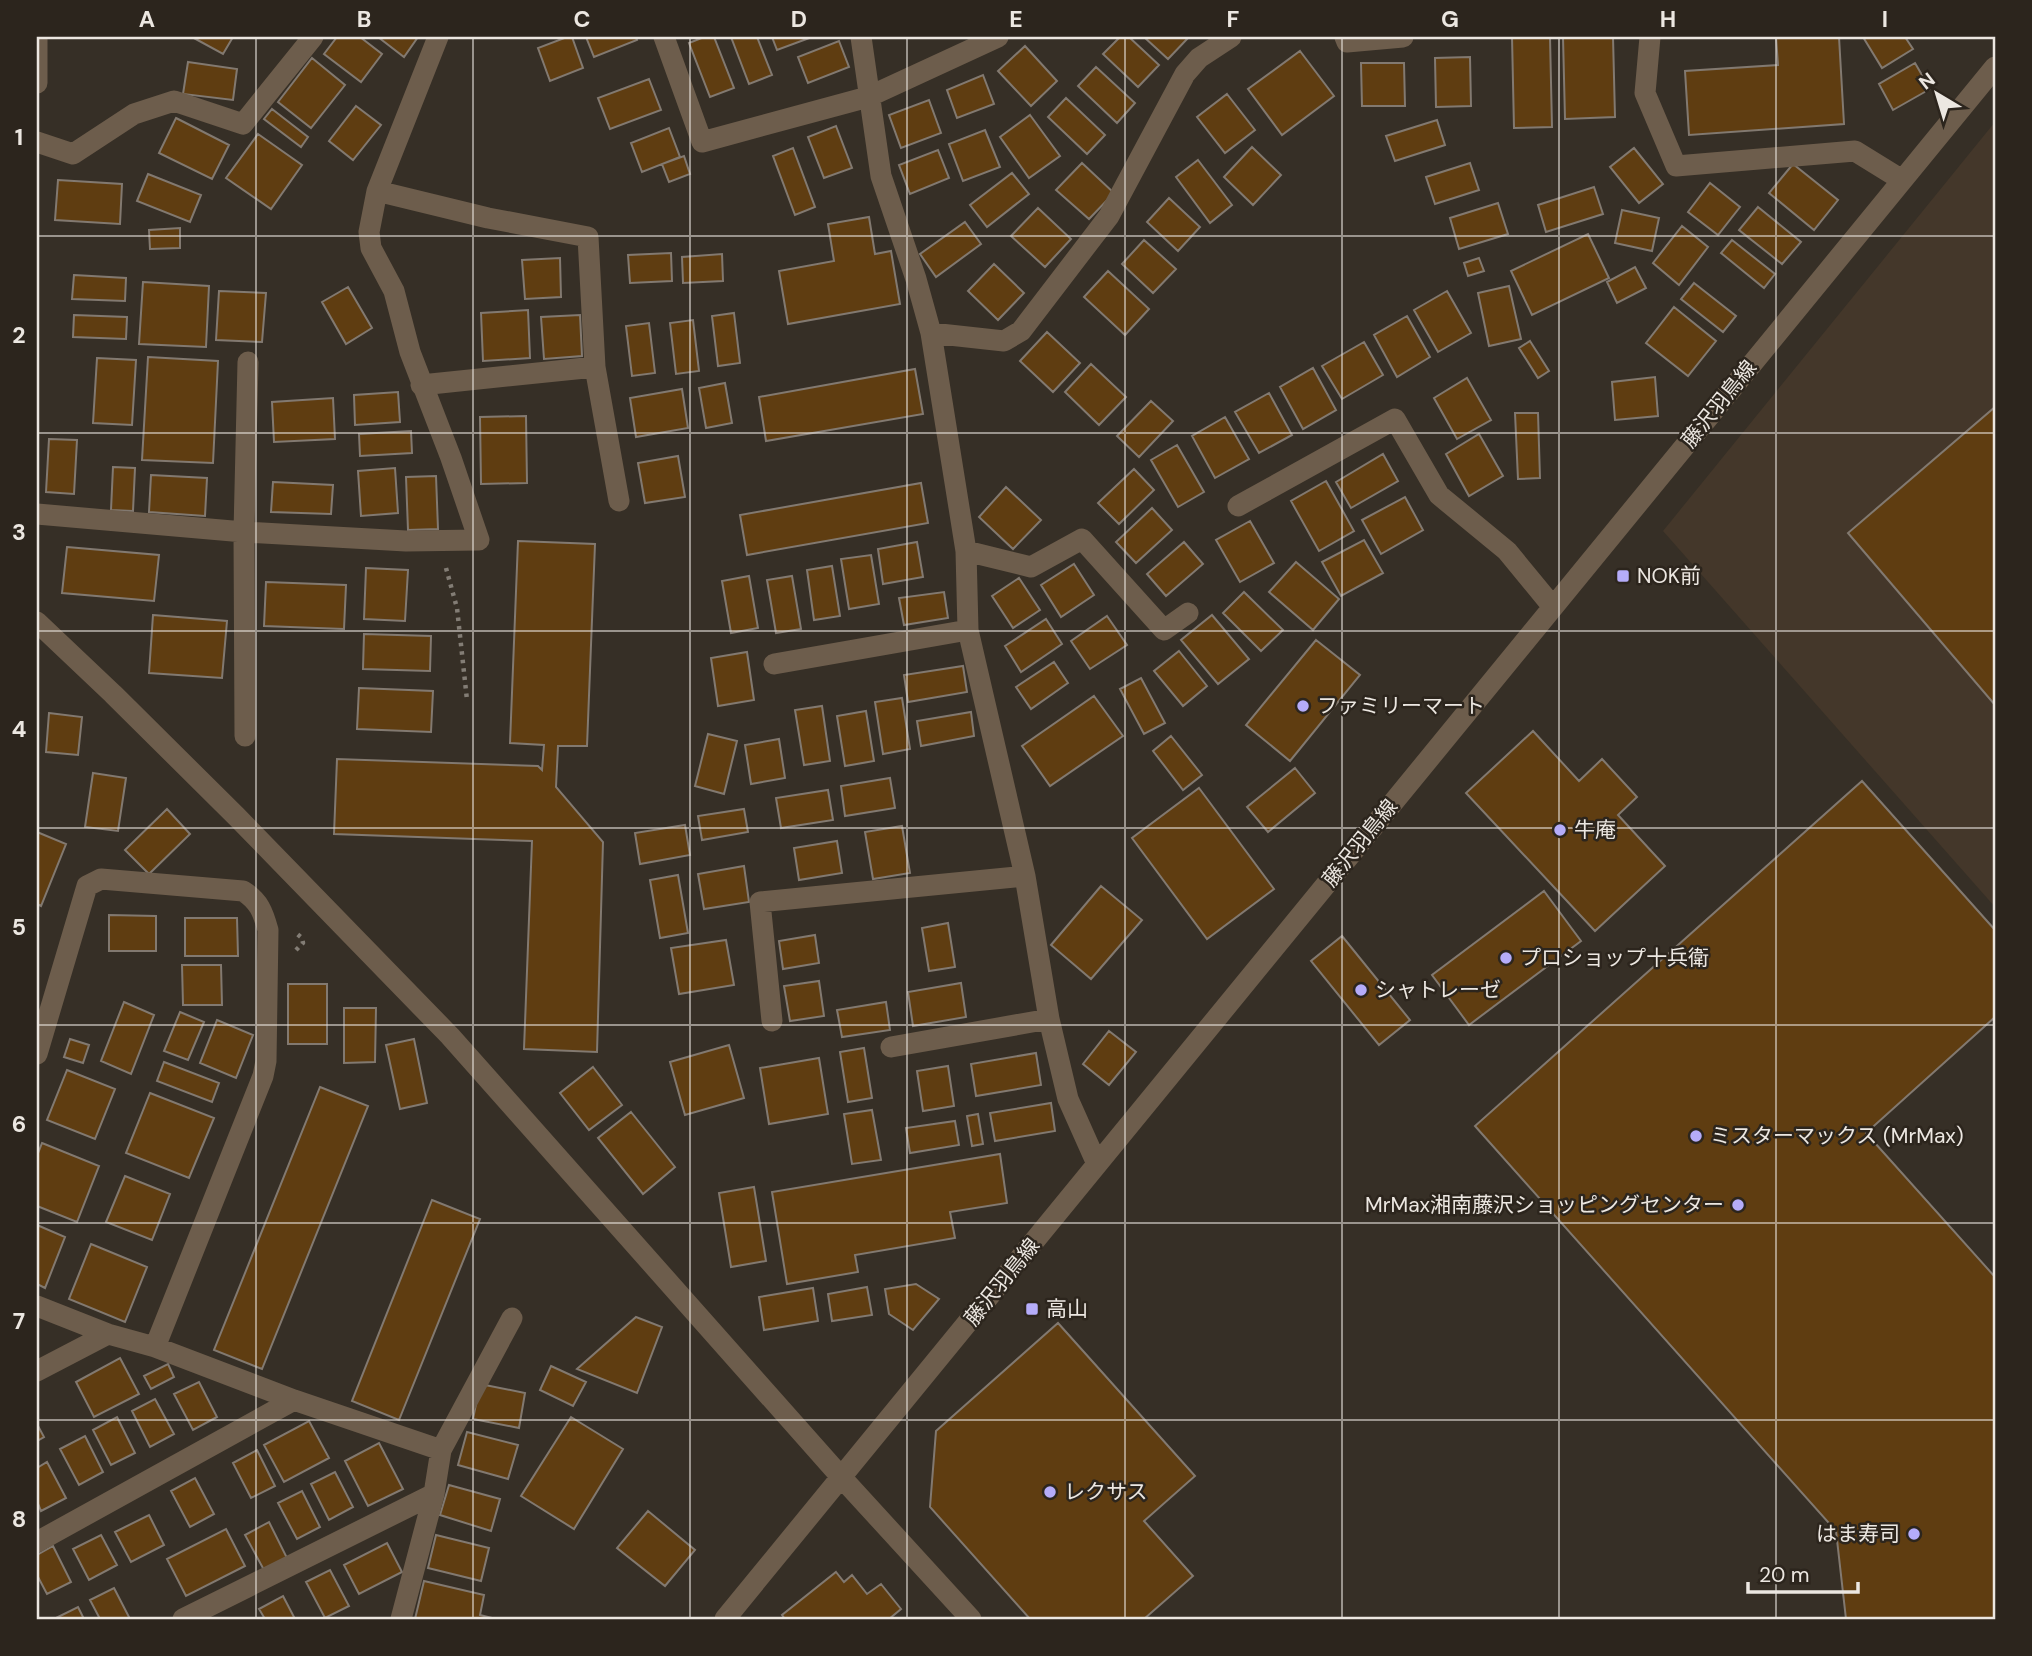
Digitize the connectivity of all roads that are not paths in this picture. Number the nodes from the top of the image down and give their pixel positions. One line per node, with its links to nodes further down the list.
1 (37, 37): 12 (street)
2 (313, 37): 14 (street)
3 (438, 37): 16 (street)
4 (664, 37): 13 (street)
5 (861, 37): 13 (street)
6 (998, 37): 13 (street)
7 (1231, 37): 17 (street)
8 (1345, 37): 9 (street)
9 (1403, 37)
10 (1650, 37): 15 (street)
11 (1995, 67): 15 (street, 藤沢羽鳥線)
12 (37, 83)
13 (868, 97): 17 (street)
14 (37, 142)
15 (1902, 180): 26 (street, 藤沢羽鳥線)
16 (377, 191): 19 (street); 20 (street)
17 (931, 333): 25 (street)
18 (248, 362): 24 (street)
19 (595, 367): 20 (street); 21 (street)
20 (421, 386): 24 (street)
21 (619, 501)
22 (1238, 506): 26 (street)
23 (37, 514): 24 (street)
24 (244, 532): 31 (street)
25 (966, 551): 27 (street); 29 (street)
26 (1553, 607): 37 (street, 藤沢羽鳥線)
27 (1188, 612)
28 (37, 622): 45 (street)
29 (968, 629): 30 (street); 32 (street)
30 (774, 664)
31 (245, 736)
32 (1024, 876): 33 (street); 34 (street)
33 (1049, 1019): 35 (street); 37 (street)
34 (772, 1021)
35 (891, 1047)
36 (37, 1054): 41 (street)
37 (1097, 1164): 45 (street, 藤沢羽鳥線)
38 (37, 1306): 40 (street)
39 (512, 1318): 44 (street)
40 (108, 1334): 41 (street); 42 (street)
41 (155, 1348): 43 (street)
42 (37, 1371)
43 (294, 1400): 44 (street); 47 (street)
44 (441, 1450): 46 (street)
45 (842, 1478): 50 (street, 藤沢羽鳥線); 51 (street)
46 (434, 1494): 48 (street); 49 (street)
47 (37, 1542)
48 (183, 1619)
49 (401, 1619)
50 (725, 1619)
51 (971, 1619)

